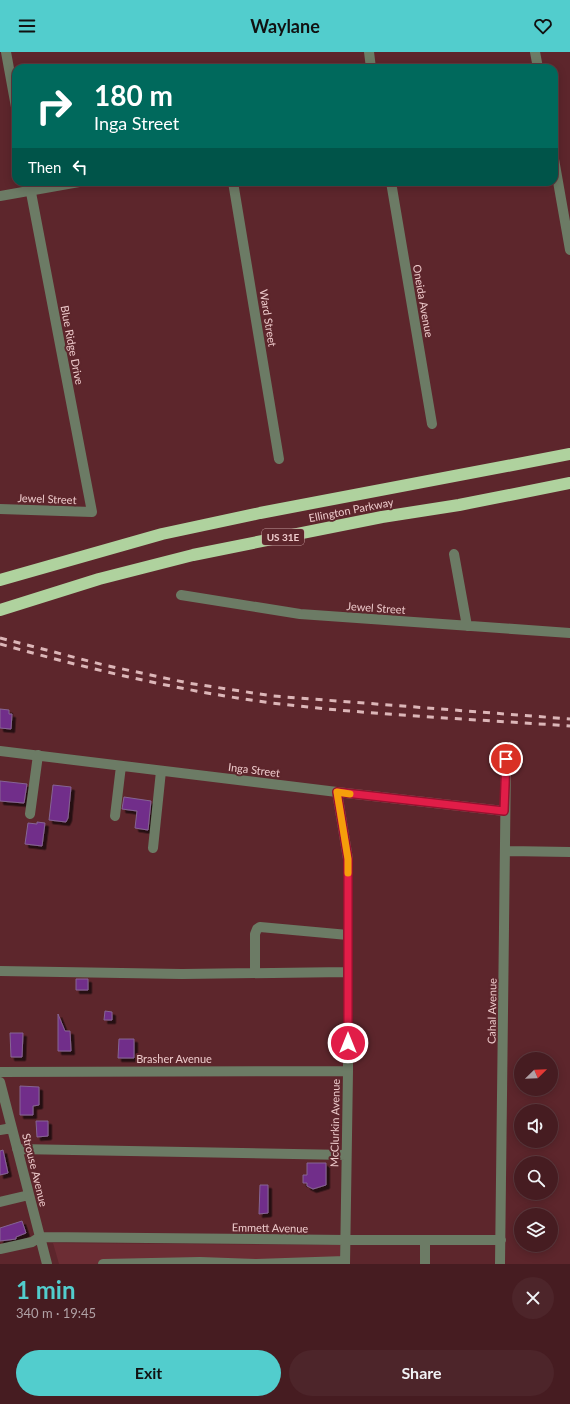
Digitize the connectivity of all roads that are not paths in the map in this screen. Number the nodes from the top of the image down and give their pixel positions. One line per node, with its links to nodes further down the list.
1 (6, 52): 6 (street)
2 (369, 52): 4 (street)
3 (535, 52): 5 (street)
4 (371, 64)
5 (537, 64)
6 (12, 86)
7 (558, 182): 12 (street)
8 (30, 186): 11 (street); 18 (street, Blue Ridge Drive)
9 (234, 186): 15 (street, Ward Street)
10 (392, 186): 13 (street, Oneida Avenue)
11 (0, 196)
12 (570, 250)
13 (432, 424)
14 (570, 454): 20 (highway, Ellington Parkway)
15 (279, 459)
16 (570, 483): 22 (highway, Ellington Parkway / US 31E)
17 (0, 509): 18 (street, Jewel Street)
18 (92, 512)
19 (454, 554): 23 (street)
20 (0, 580)
21 (181, 595): 23 (street, Jewel Street)
22 (0, 610)
23 (466, 626): 24 (street, Jewel Street)
24 (570, 633)
25 (0, 751): 26 (street, Inga Street)
26 (38, 755): 28 (street, Inga Street); 32 (street)
27 (506, 759): 31 (street, Cahal Avenue)
28 (121, 766): 29 (street, Inga Street); 33 (street)
29 (161, 771): 30 (street, Inga Street); 34 (street)
30 (337, 792): 31 (street, Inga Street); 37 (street, McClurkin Avenue)
31 (504, 811): 35 (street, Cahal Avenue)
32 (30, 814)
33 (115, 816)
34 (153, 848)
35 (506, 851): 36 (street); 53 (street, Cahal Avenue)
36 (570, 852)
37 (348, 935): 39 (street, McClurkin Avenue); 40 (street)
38 (0, 970): 40 (street)
39 (347, 972): 40 (street); 41 (street, McClurkin Avenue)
40 (255, 973)
41 (348, 1071): 42 (street, Brasher Avenue); 47 (street, McClurkin Avenue)
42 (0, 1072)
43 (0, 1082): 44 (street, Strouse Avenue)
44 (12, 1128): 45 (street); 46 (street, Strouse Avenue)
45 (0, 1130)
46 (17, 1149): 47 (street); 48 (street, Strouse Avenue)
47 (346, 1155): 51 (street, McClurkin Avenue)
48 (29, 1195): 49 (street); 50 (street, Strouse Avenue)
49 (0, 1202)
50 (40, 1237): 51 (street, Emmett Avenue); 54 (street); 56 (street, Strouse Avenue)
51 (345, 1240): 52 (street, Emmett Avenue); 55 (street, McClurkin Avenue)
52 (425, 1240): 53 (street, Emmett Avenue); 58 (street)
53 (500, 1240): 59 (street, Cahal Avenue)
54 (0, 1249)
55 (345, 1263): 57 (street)
56 (47, 1264)
57 (103, 1264)
58 (425, 1264)
59 (500, 1264)

